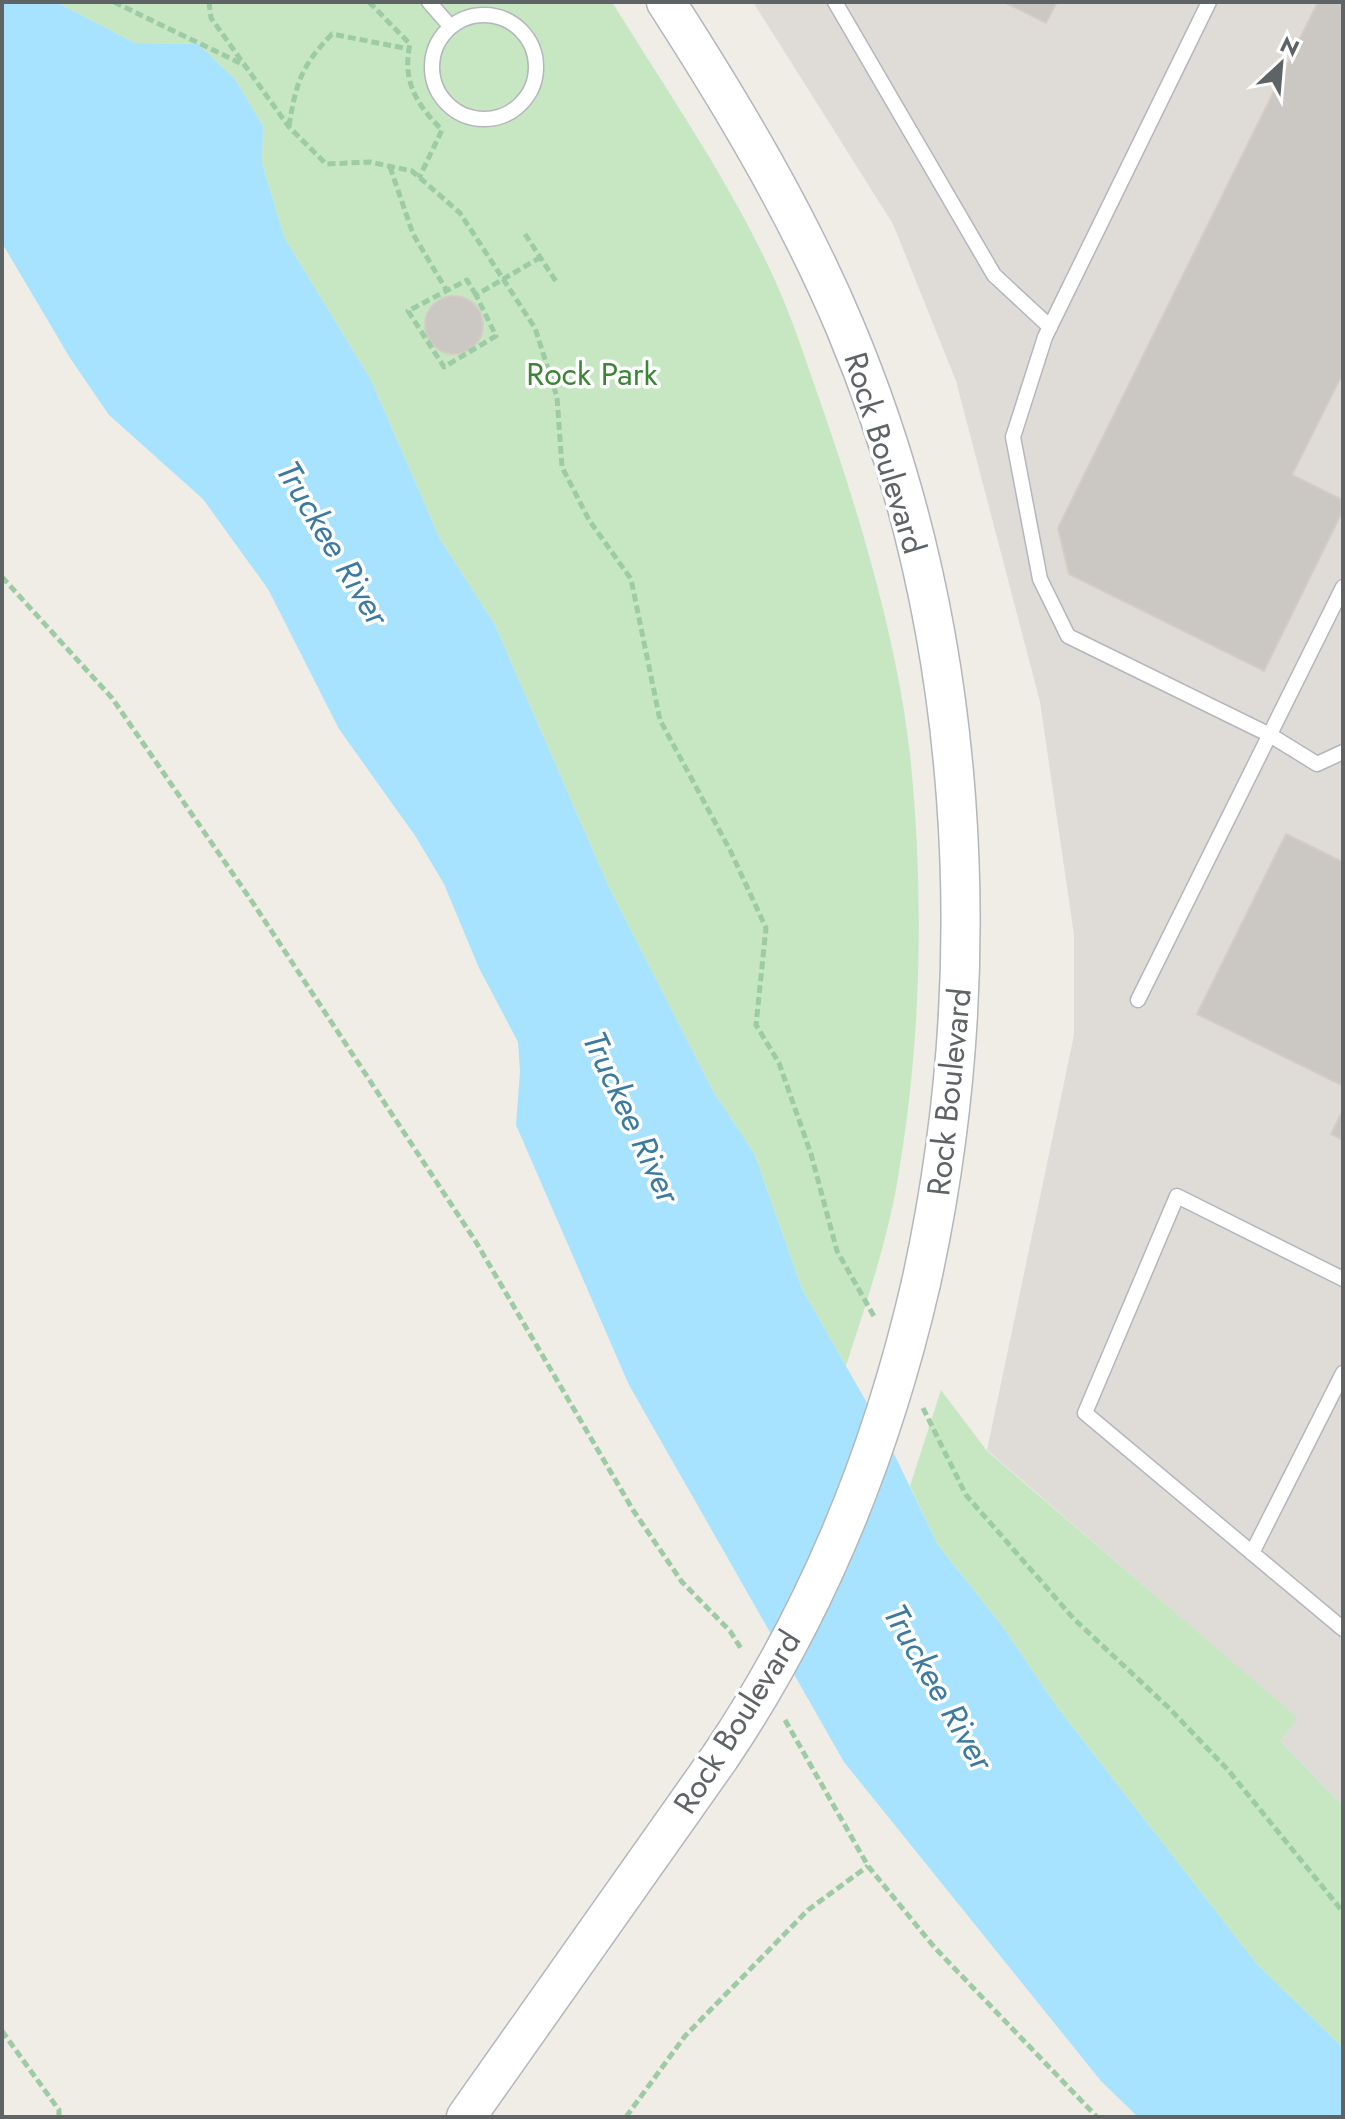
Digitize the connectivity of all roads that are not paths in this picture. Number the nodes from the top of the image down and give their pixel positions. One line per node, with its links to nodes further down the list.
1 (429, 2): 5 (lane)
2 (666, 2): 15 (main road, Rock Boulevard, bridge)
3 (835, 2): 6 (lane)
4 (1209, 2): 6 (lane)
5 (450, 26): 5 (lane)
6 (1050, 327): 8 (lane)
7 (1343, 587): 8 (lane)
8 (1270, 735): 9 (lane); 10 (lane)
9 (1343, 752)
10 (1138, 1000)
11 (1343, 1279): 13 (lane)
12 (1343, 1373): 13 (lane)
13 (1252, 1553): 14 (lane)
14 (1343, 1629)
15 (466, 2117)

